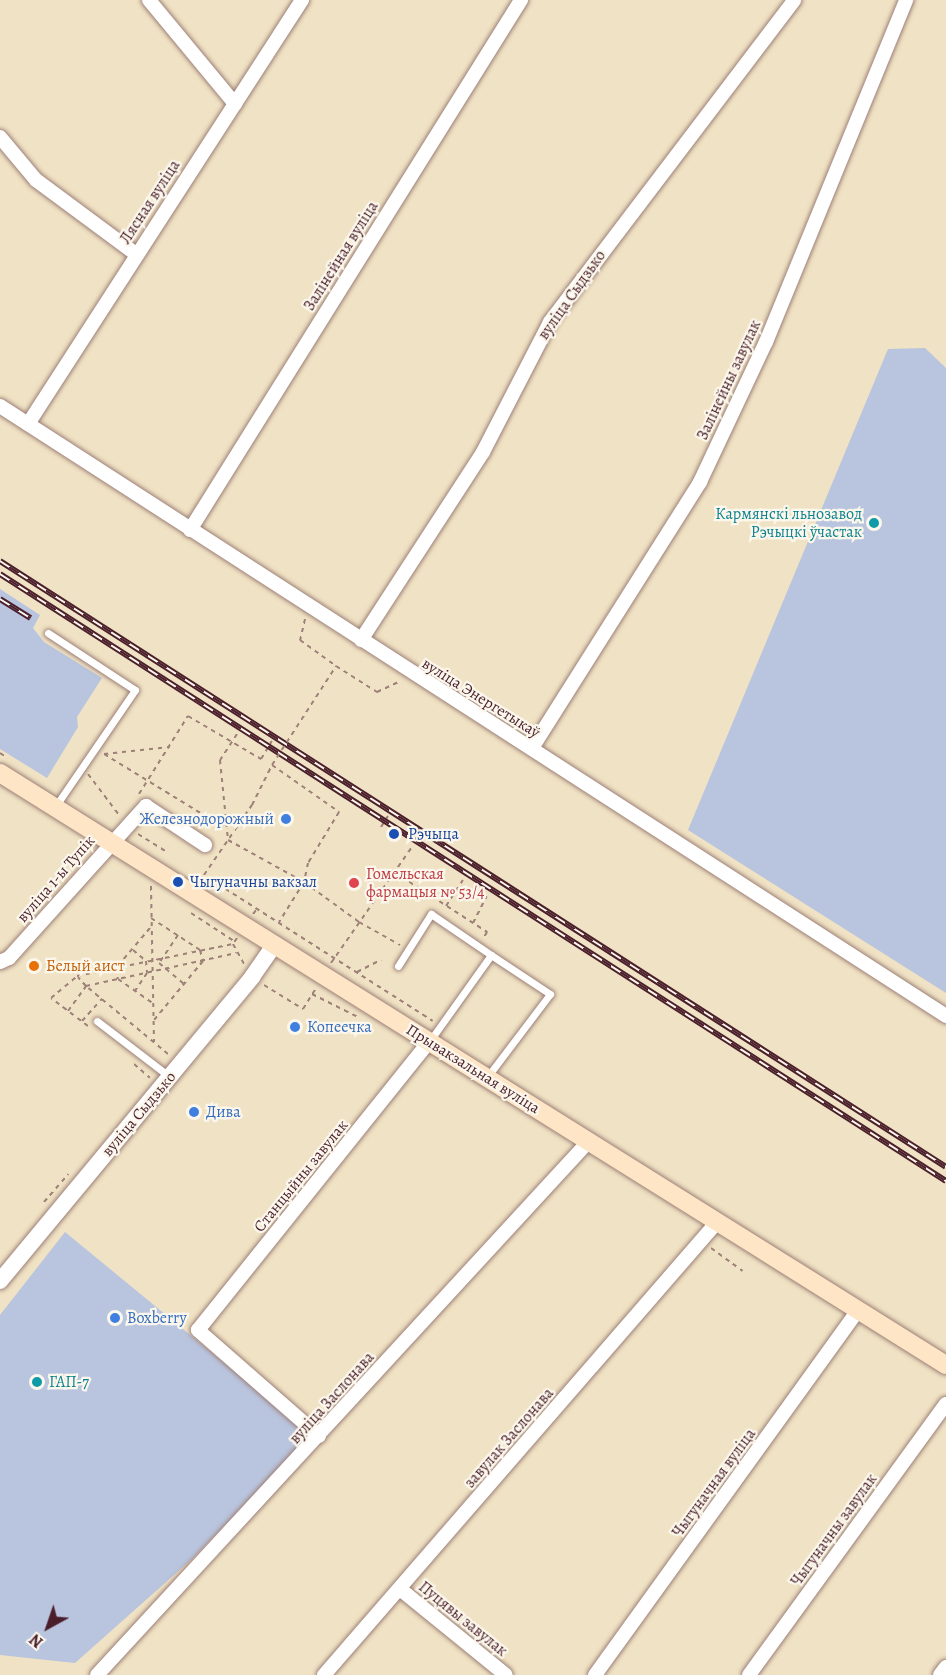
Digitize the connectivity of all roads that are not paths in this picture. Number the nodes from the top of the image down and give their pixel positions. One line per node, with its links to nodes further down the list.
1 (149, 0): 6 (street)
2 (302, 0): 6 (street, Лясная вуліца)
3 (521, 0): 11 (street, Залінейная вуліца)
4 (794, 0): 13 (street, вуліца Сыдзько)
5 (906, 0): 14 (street, Залінейны завулак)
6 (235, 104): 8 (street, Лясная вуліца)
7 (0, 137): 8 (street)
8 (136, 254): 10 (street, Лясная вуліца)
9 (0, 406): 10 (street, вуліца Энергетыкаў)
10 (28, 424): 11 (street, вуліца Энергетыкаў)
11 (190, 530): 13 (street, вуліца Энергетыкаў)
12 (48, 633): 16 (lane)
13 (361, 640): 14 (street, вуліца Энергетыкаў)
14 (532, 748): 23 (street, вуліца Энергетыкаў)
15 (0, 773): 16 (main road, Прывакзальная вуліца)
16 (55, 807): 17 (main road, Прывакзальная вуліца)
17 (111, 842): 18 (street, вуліца 1-ы Тупік); 19 (main road, Прывакзальная вуліца); 21 (street, вуліца 1-ы Тупік)
18 (205, 845)
19 (275, 944): 25 (main road, Прывакзальная вуліца); 26 (street, вуліца Сыдзько)
20 (491, 955): 22 (lane); 25 (lane); 27 (lane)
21 (0, 962)
22 (398, 966)
23 (946, 1016)
24 (97, 1021): 26 (lane)
25 (429, 1042): 27 (main road, Прывакзальная вуліца); 34 (street, Станцыйны завулак)
26 (164, 1073): 30 (street, вуліца Сыдзько)
27 (487, 1078): 28 (main road, Прывакзальная вуліца)
28 (589, 1141): 29 (main road, Прывакзальная вуліца); 34 (street, вуліца Заслонава)
29 (718, 1221): 31 (main road, Прывакзальная вуліца); 35 (street, завулак Заслонава)
30 (0, 1281)
31 (859, 1309): 32 (main road, Прывакзальная вуліца); 40 (street, Чыгуначная вуліца)
32 (946, 1365)
33 (946, 1404): 41 (street, Чыгуначны завулак)
34 (319, 1436): 37 (street, вуліца Заслонава)
35 (400, 1589): 38 (street, завулак Заслонава); 39 (street, Пуцявы завулак)
36 (946, 1667): 42 (street)
37 (97, 1675)
38 (324, 1675)
39 (506, 1675)
40 (596, 1675)
41 (749, 1675)
42 (940, 1675)

